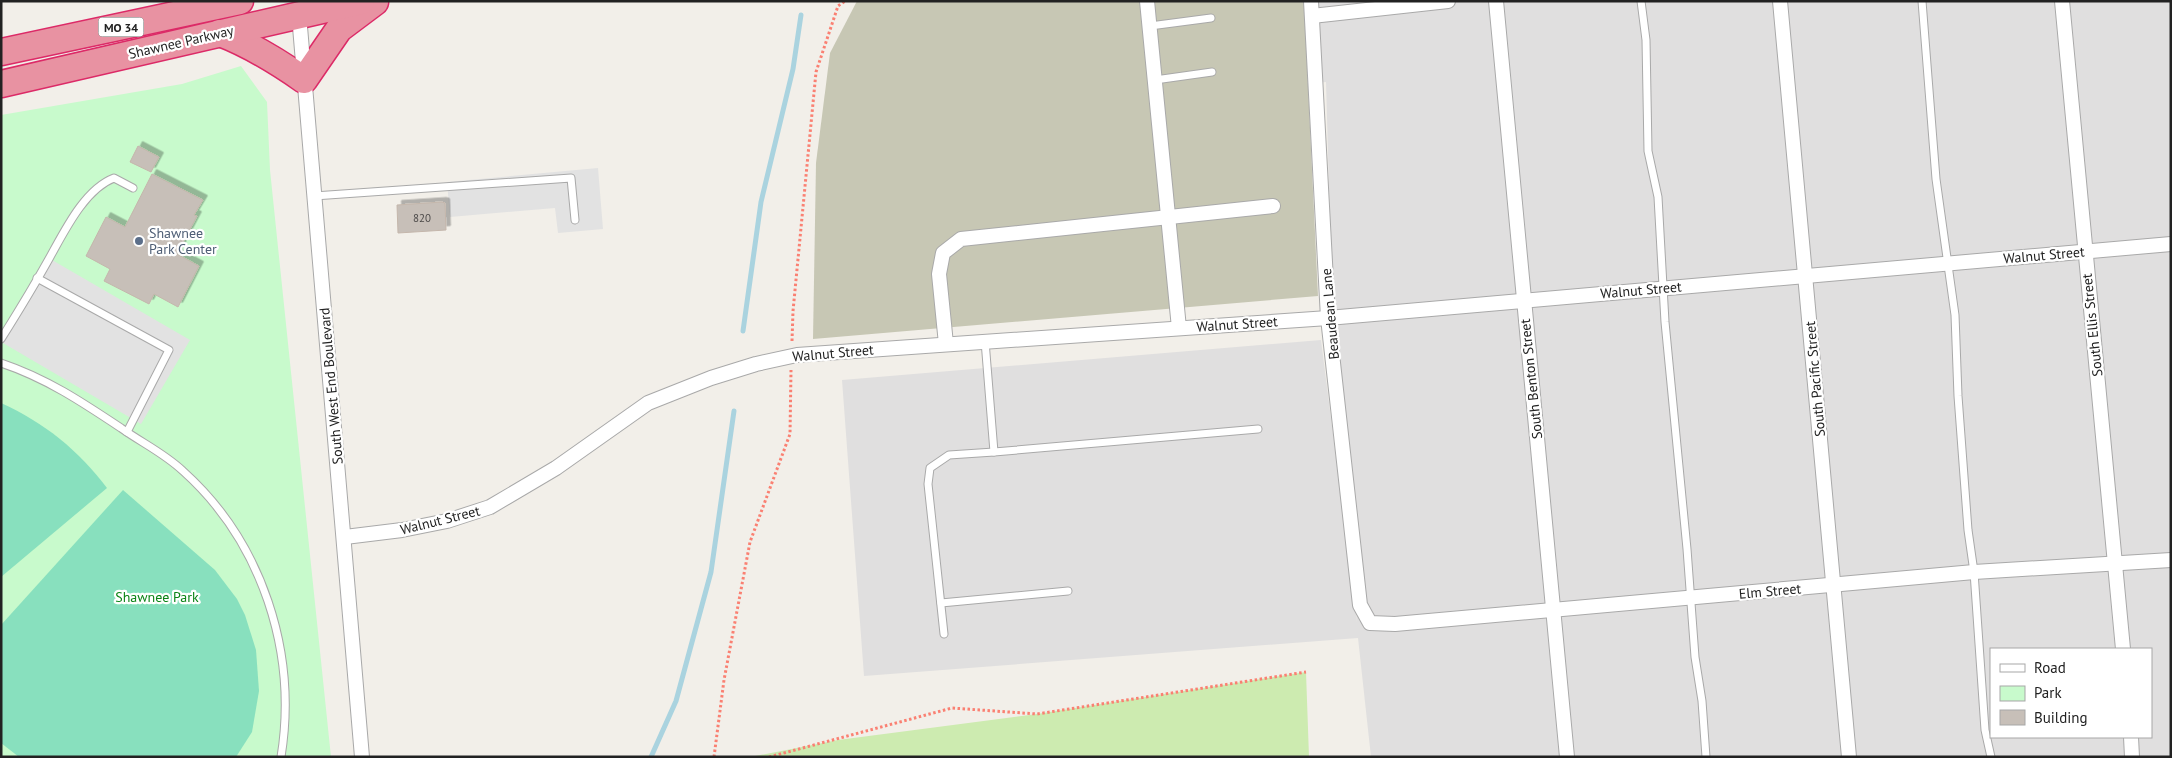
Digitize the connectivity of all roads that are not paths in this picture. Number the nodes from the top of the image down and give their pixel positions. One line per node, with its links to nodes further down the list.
1 (240, 1): 12 (highway, Shawnee Parkway / MO 34)
2 (361, 1): 13 (highway, Shawnee Parkway / MO 34)
3 (376, 1): 20 (highway)
4 (1148, 1): 16 (street)
5 (1311, 1): 14 (street, Beaudean Lane)
6 (1448, 1): 14 (street)
7 (1496, 1): 34 (street, South Benton Street)
8 (1641, 1): 33 (lane)
9 (1780, 1): 31 (street, South Pacific Street)
10 (1922, 1): 30 (lane)
11 (2062, 1): 29 (street, South Ellis Street)
12 (218, 4): 18 (highway, Shawnee Parkway / MO 34)
13 (299, 15): 17 (highway, Shawnee Parkway / MO 34); 20 (street, South West End Boulevard)
14 (1312, 16): 35 (street, Beaudean Lane)
15 (1211, 18): 16 (lane)
16 (1150, 26): 21 (street)
17 (220, 34): 20 (highway); 22 (highway, Shawnee Parkway / MO 34)
18 (1, 52)
19 (1212, 72): 21 (lane)
20 (304, 80): 24 (street, South West End Boulevard)
21 (1155, 80): 26 (street)
22 (1, 84)
23 (133, 188): 32 (lane)
24 (314, 196): 27 (lane); 44 (street, South West End Boulevard)
25 (1273, 206): 26 (street)
26 (1168, 216): 36 (street); 39 (street)
27 (575, 220)
28 (2171, 244): 29 (street, Walnut Street)
29 (2084, 252): 30 (street, Walnut Street); 46 (street, South Ellis Street)
30 (1948, 264): 31 (street, Walnut Street); 47 (lane)
31 (1806, 277): 33 (street, Walnut Street); 48 (street, South Pacific Street)
32 (37, 278): 37 (lane); 42 (lane)
33 (1664, 288): 34 (street, Walnut Street); 50 (lane)
34 (1523, 300): 35 (street, Walnut Street); 52 (street, South Benton Street)
35 (1328, 318): 36 (street, Walnut Street); 53 (street, Beaudean Lane)
36 (1179, 328): 38 (street, Walnut Street)
37 (1, 339)
38 (985, 341): 39 (street, Walnut Street); 43 (lane)
39 (946, 344): 44 (street, Walnut Street)
40 (1, 363): 42 (lane)
41 (1258, 430): 43 (lane)
42 (127, 432): 57 (lane)
43 (994, 452): 51 (lane)
44 (344, 537): 58 (street, South West End Boulevard)
45 (2171, 560): 46 (street, Elm Street)
46 (2116, 564): 47 (street, Elm Street); 55 (street, South Ellis Street)
47 (1974, 572): 48 (street, Elm Street); 62 (lane)
48 (1833, 586): 50 (street, Elm Street); 61 (street, South Pacific Street)
49 (1068, 591): 51 (lane)
50 (1691, 598): 52 (street, Elm Street); 60 (lane)
51 (941, 603): 54 (lane)
52 (1553, 609): 53 (street, Elm Street); 59 (street, South Benton Street)
53 (1370, 623)
54 (944, 634)
55 (2123, 648)
56 (2131, 738): 63 (street)
57 (281, 757)
58 (362, 757)
59 (1567, 757)
60 (1706, 757)
61 (1849, 757)
62 (1991, 757)
63 (2132, 757)

